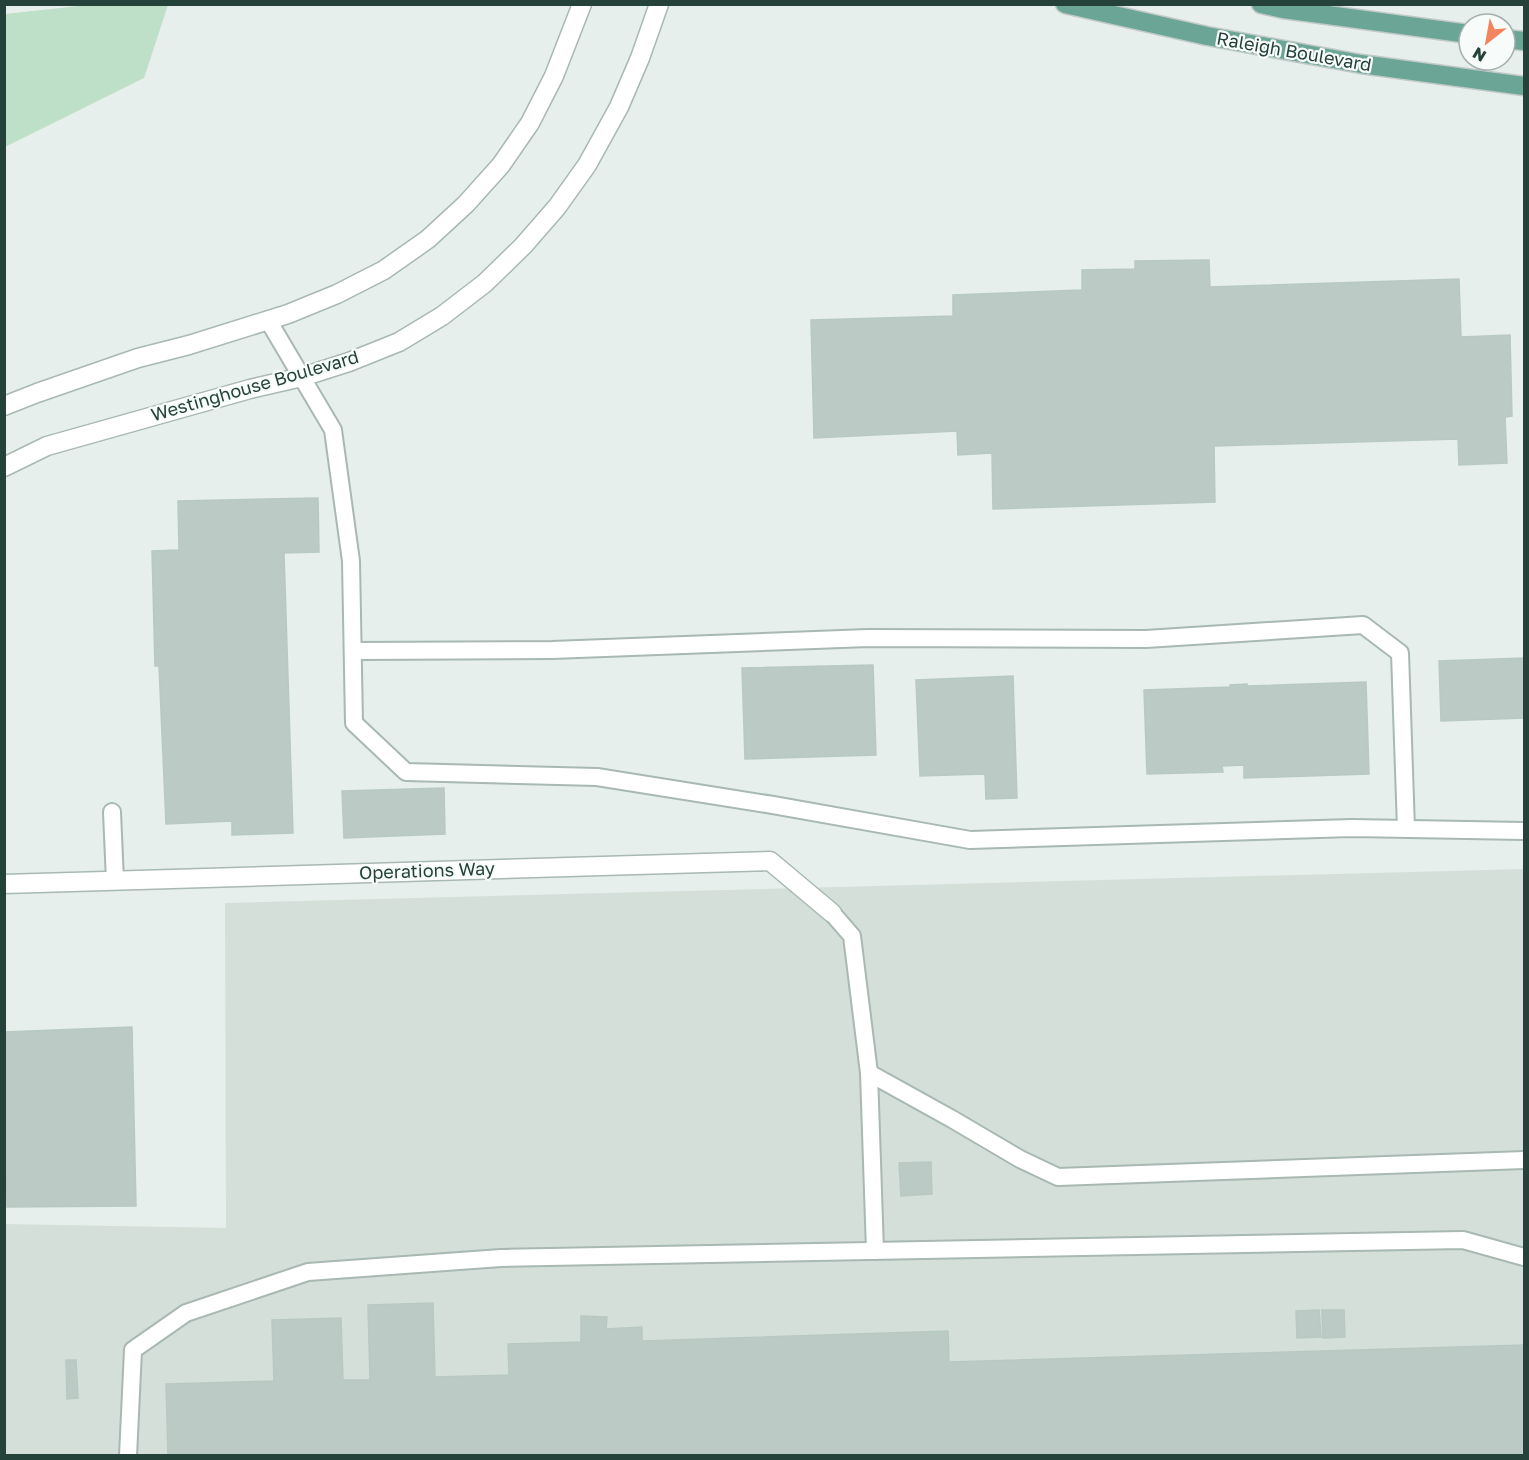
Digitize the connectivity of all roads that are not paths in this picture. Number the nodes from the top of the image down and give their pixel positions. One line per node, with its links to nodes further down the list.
1 (582, 4): 7 (street)
2 (659, 4): 8 (street, Westinghouse Boulevard)
3 (1065, 4): 6 (main road, Raleigh Boulevard)
4 (1261, 4): 5 (main road)
5 (1457, 32)
6 (1524, 86)
7 (268, 320): 8 (lane); 9 (street)
8 (302, 377): 10 (street, Westinghouse Boulevard); 11 (lane)
9 (4, 406)
10 (4, 467)
11 (353, 651): 13 (lane); 13 (lane)
12 (112, 812): 15 (lane)
13 (1407, 829): 14 (lane)
14 (1524, 831)
15 (115, 881): 16 (street, Operations Way); 17 (street, Operations Way)
16 (4, 884)
17 (832, 913): 18 (lane)
18 (869, 1073): 19 (lane); 20 (lane)
19 (1524, 1160)
20 (875, 1251): 21 (lane); 22 (lane)
21 (1524, 1257)
22 (128, 1455)

